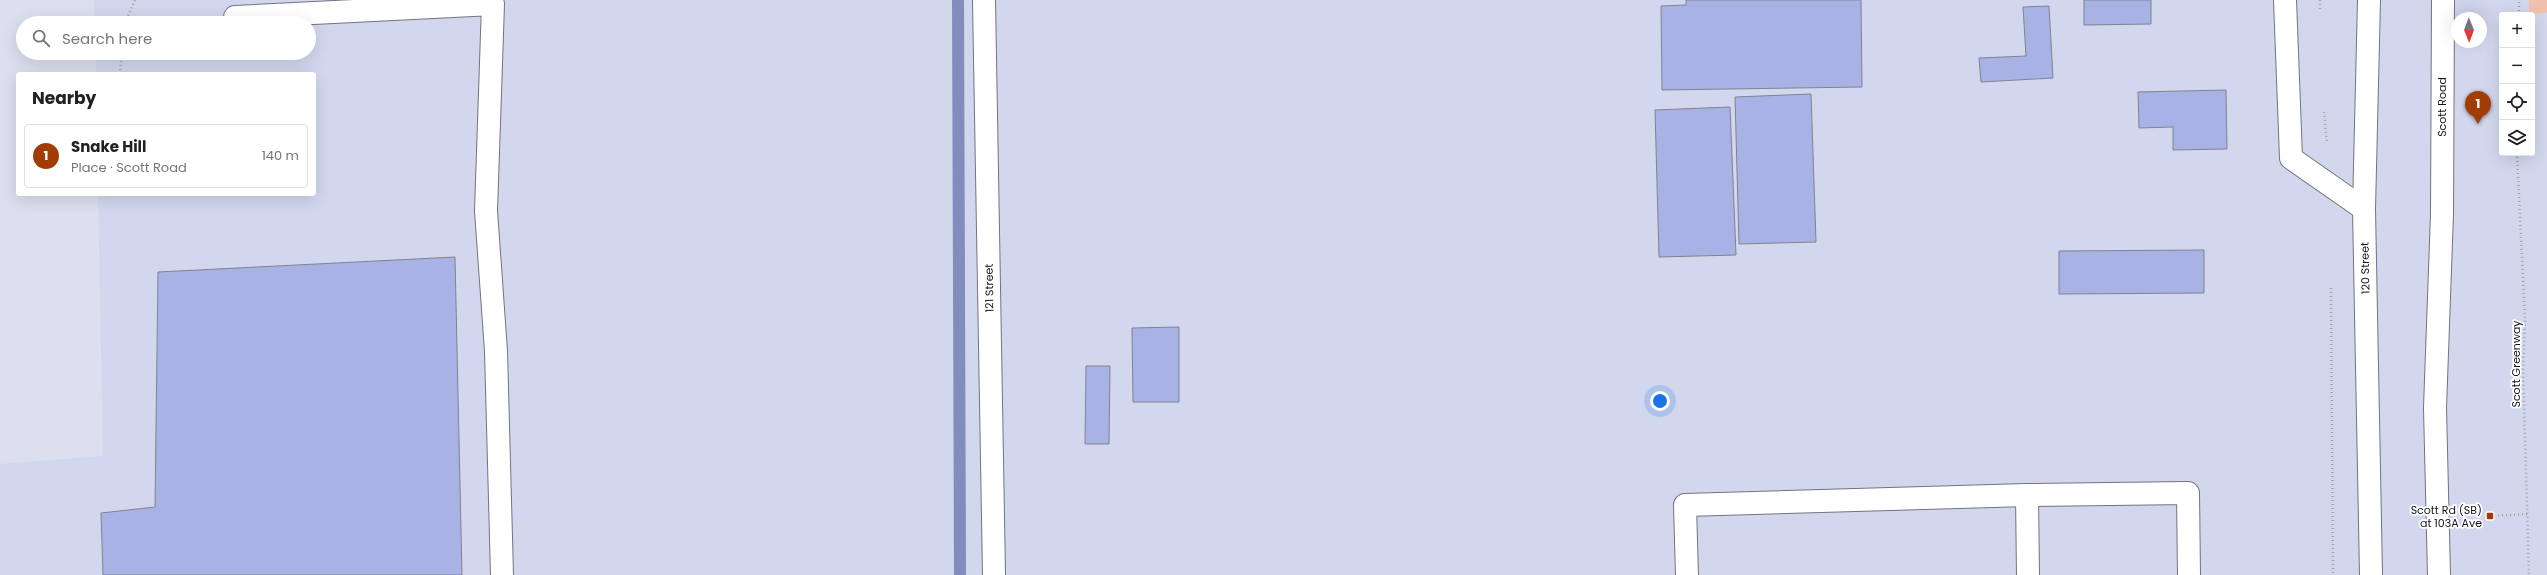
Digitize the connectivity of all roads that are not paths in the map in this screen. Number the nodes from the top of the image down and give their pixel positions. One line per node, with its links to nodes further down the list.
1 (984, 0): 9 (main road, 121 Street)
2 (2285, 0): 6 (main road)
3 (2369, 0): 6 (main road)
4 (2443, 0): 14 (main road, Scott Road)
5 (254, 16): 8 (main road)
6 (2364, 208): 13 (main road, 120 Street)
7 (2027, 496): 10 (main road); 11 (main road); 12 (main road)
8 (502, 575)
9 (994, 575)
10 (1687, 575)
11 (2028, 575)
12 (2189, 575)
13 (2371, 575)
14 (2439, 575)

